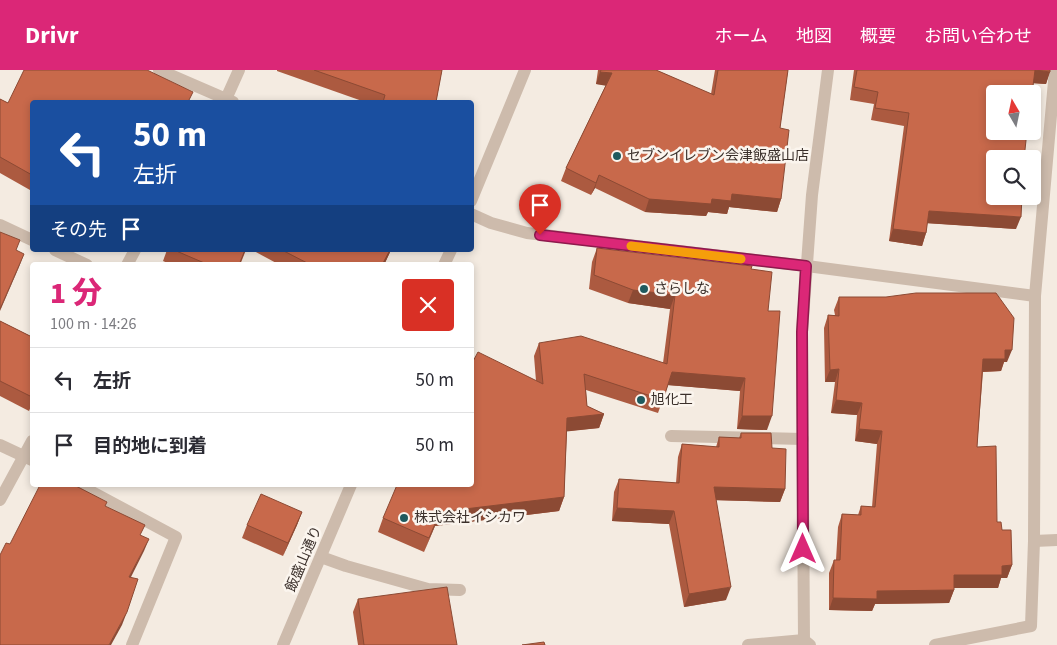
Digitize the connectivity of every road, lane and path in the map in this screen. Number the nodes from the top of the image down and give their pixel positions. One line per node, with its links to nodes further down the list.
1 (159, 70): 6 (street)
2 (239, 70): 8 (street)
3 (525, 70): 9 (street)
4 (828, 70): 15 (street)
5 (1055, 70): 16 (street)
6 (209, 98): 7 (street)
7 (223, 100)
8 (230, 100)
9 (474, 194)
10 (474, 215): 15 (street)
11 (0, 225): 12 (street)
12 (30, 239)
13 (59, 252): 14 (street)
14 (81, 262)
15 (806, 266): 16 (street); 18 (street)
16 (1035, 296): 25 (street)
17 (671, 436): 18 (street)
18 (803, 438): 28 (street)
19 (0, 446): 20 (street)
20 (29, 458): 23 (street)
21 (83, 487): 29 (street)
22 (350, 487): 26 (street, 飯盛山通り)
23 (0, 500)
24 (1057, 540): 25 (street)
25 (1034, 541): 32 (street)
26 (321, 557): 27 (street); 30 (street, 飯盛山通り)
27 (460, 590)
28 (807, 643): 31 (street)
29 (132, 645)
30 (283, 645)
31 (748, 645)
32 (935, 645)

